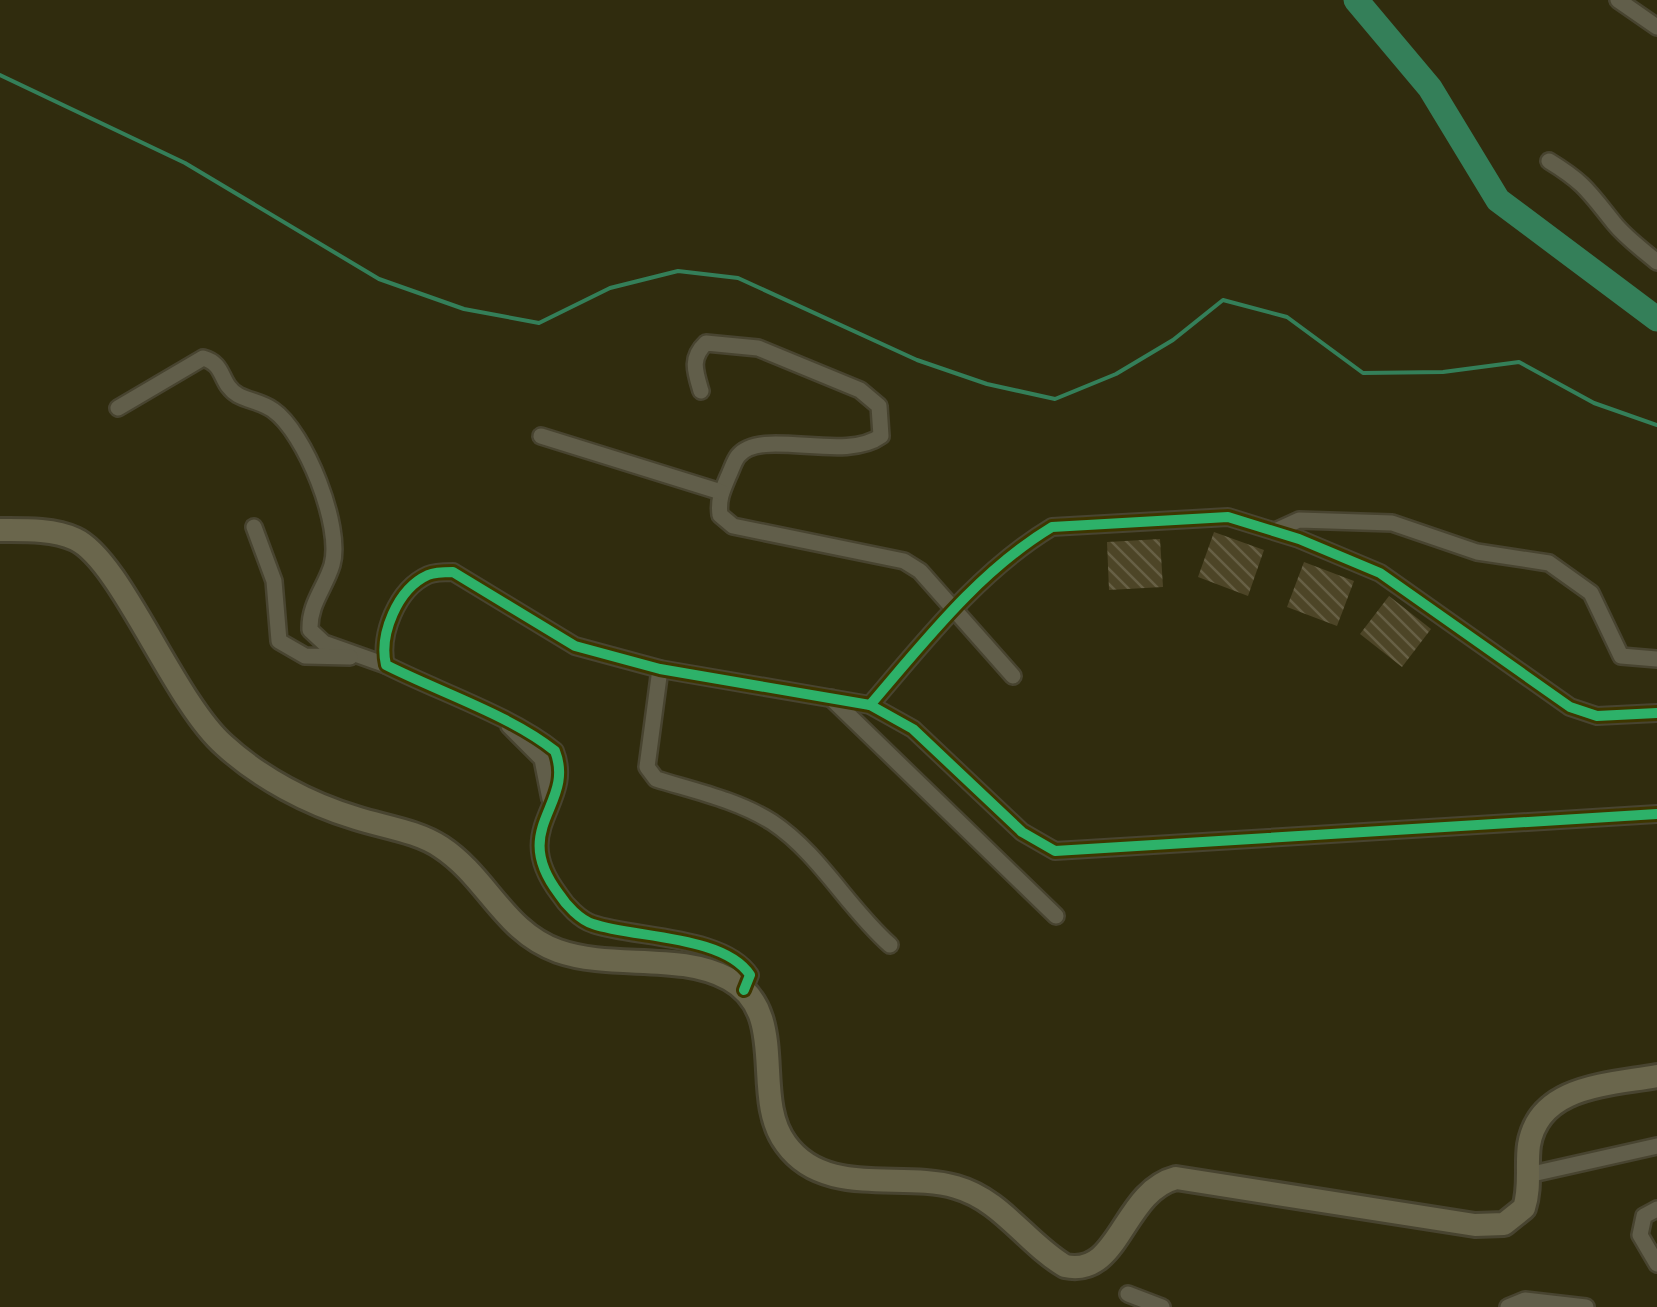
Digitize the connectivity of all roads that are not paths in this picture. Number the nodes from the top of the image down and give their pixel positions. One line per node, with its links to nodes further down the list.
1 (1618, 0): 2 (street)
2 (1657, 27)
3 (1549, 160): 4 (street)
4 (1657, 262)
5 (700, 391): 8 (street)
6 (118, 408): 13 (street)
7 (540, 436): 8 (street)
8 (721, 492): 12 (street)
9 (254, 526): 13 (street)
10 (0, 530): 26 (main road)
11 (1275, 532): 12 (street); 14 (street); 20 (street)
12 (951, 611): 17 (street); 19 (street)
13 (364, 658): 15 (street)
14 (1657, 659)
15 (386, 665): 16 (street); 26 (street)
16 (660, 668): 18 (street); 25 (street)
17 (1012, 676)
18 (831, 698): 19 (street); 22 (street)
19 (870, 705): 21 (street)
20 (1657, 713)
21 (899, 721): 22 (street); 23 (street)
22 (880, 746): 24 (street)
23 (1657, 814)
24 (1056, 916)
25 (890, 945)
26 (744, 990): 29 (main road)
27 (1657, 1076): 29 (main road)
28 (1657, 1146): 29 (street)
29 (1528, 1175)
30 (1657, 1209): 31 (street)
31 (1657, 1264)
32 (1128, 1294): 33 (street)
33 (1162, 1307)
34 (1508, 1307): 35 (street)
35 (1586, 1307)

